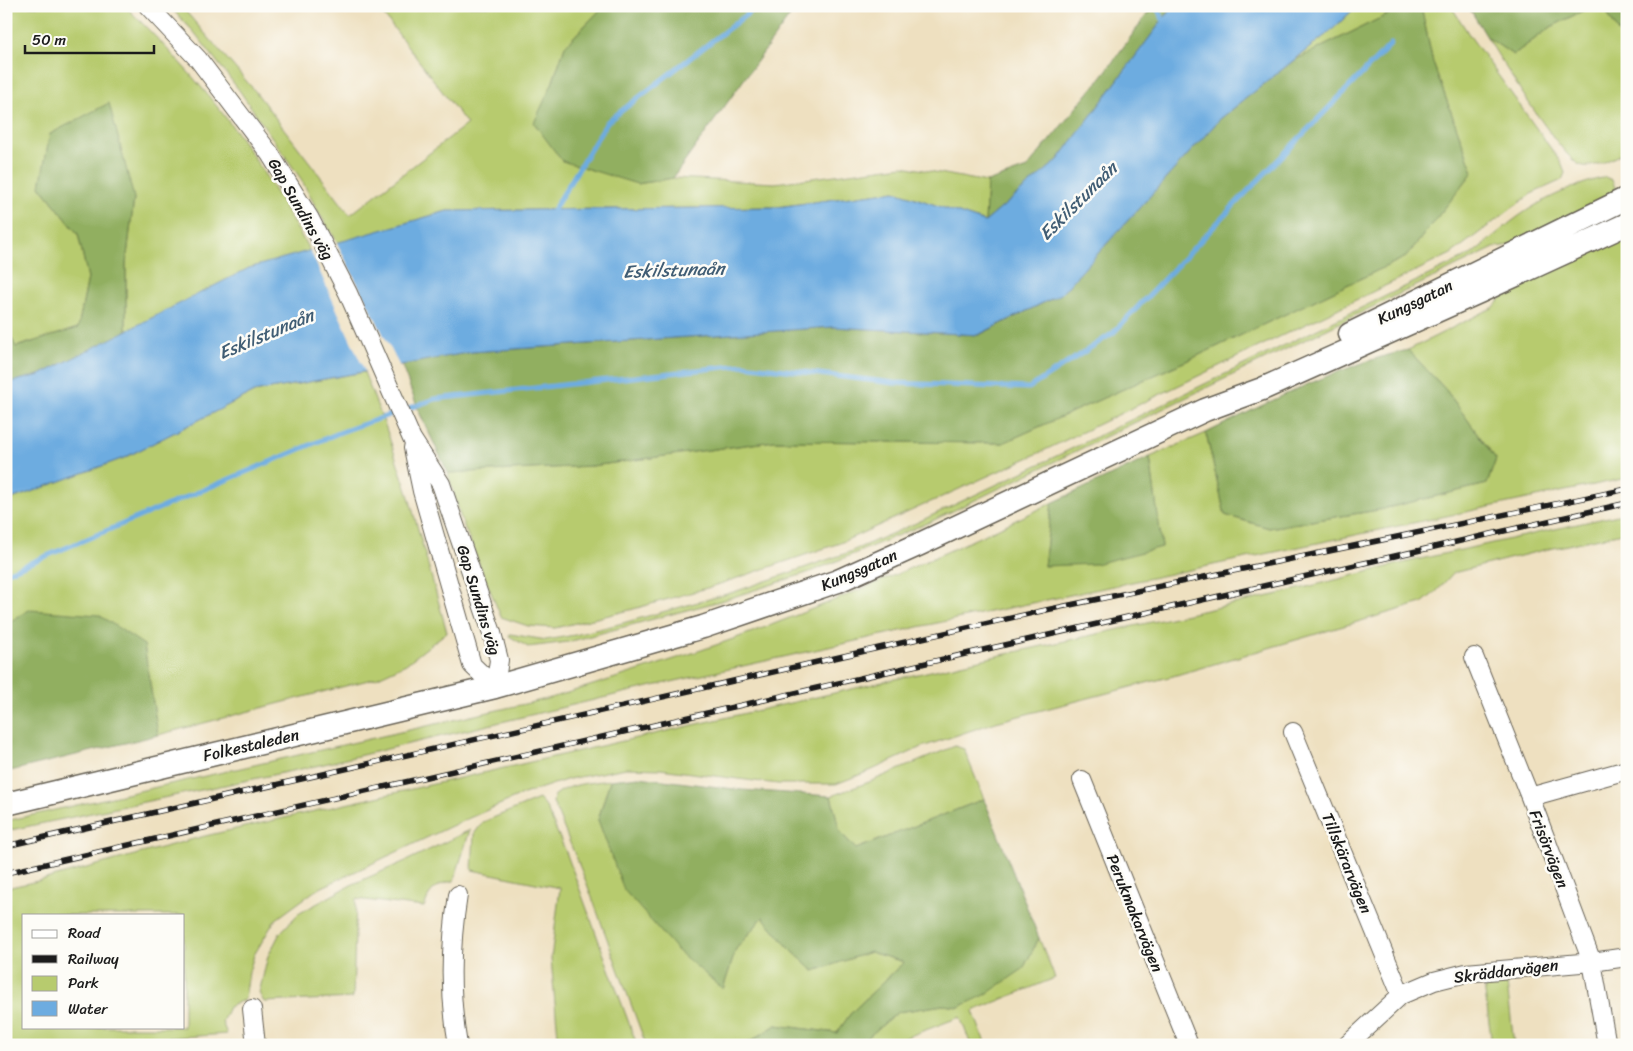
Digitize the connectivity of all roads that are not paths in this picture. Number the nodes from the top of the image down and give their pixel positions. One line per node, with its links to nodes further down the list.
1 (148, 6): 5 (street, Gap Sundins väg)
2 (1627, 198): 4 (main road, Kungsgatan)
3 (1627, 224): 4 (main road, Kungsgatan)
4 (1205, 410): 7 (main road, Kungsgatan)
5 (412, 439): 7 (street, Gap Sundins väg); 7 (street, Gap Sundins väg)
6 (1474, 657): 11 (street, Frisörvägen)
7 (495, 687): 12 (main road, Folkestaleden)
8 (1293, 732): 16 (street, Tillskärarvägen)
9 (1627, 770): 11 (street)
10 (1082, 780): 20 (street, Perukmakarvägen)
11 (1530, 798): 15 (street, Frisörvägen)
12 (6, 804)
13 (458, 895): 19 (street)
14 (1627, 956): 15 (street, Skräddarvägen)
15 (1592, 962): 16 (street, Skräddarvägen); 22 (street, Frisörvägen)
16 (1401, 995): 21 (street, Skräddarvägen)
17 (252, 1010): 18 (street)
18 (256, 1045)
19 (458, 1045)
20 (1189, 1045)
21 (1347, 1045)
22 (1607, 1045)

